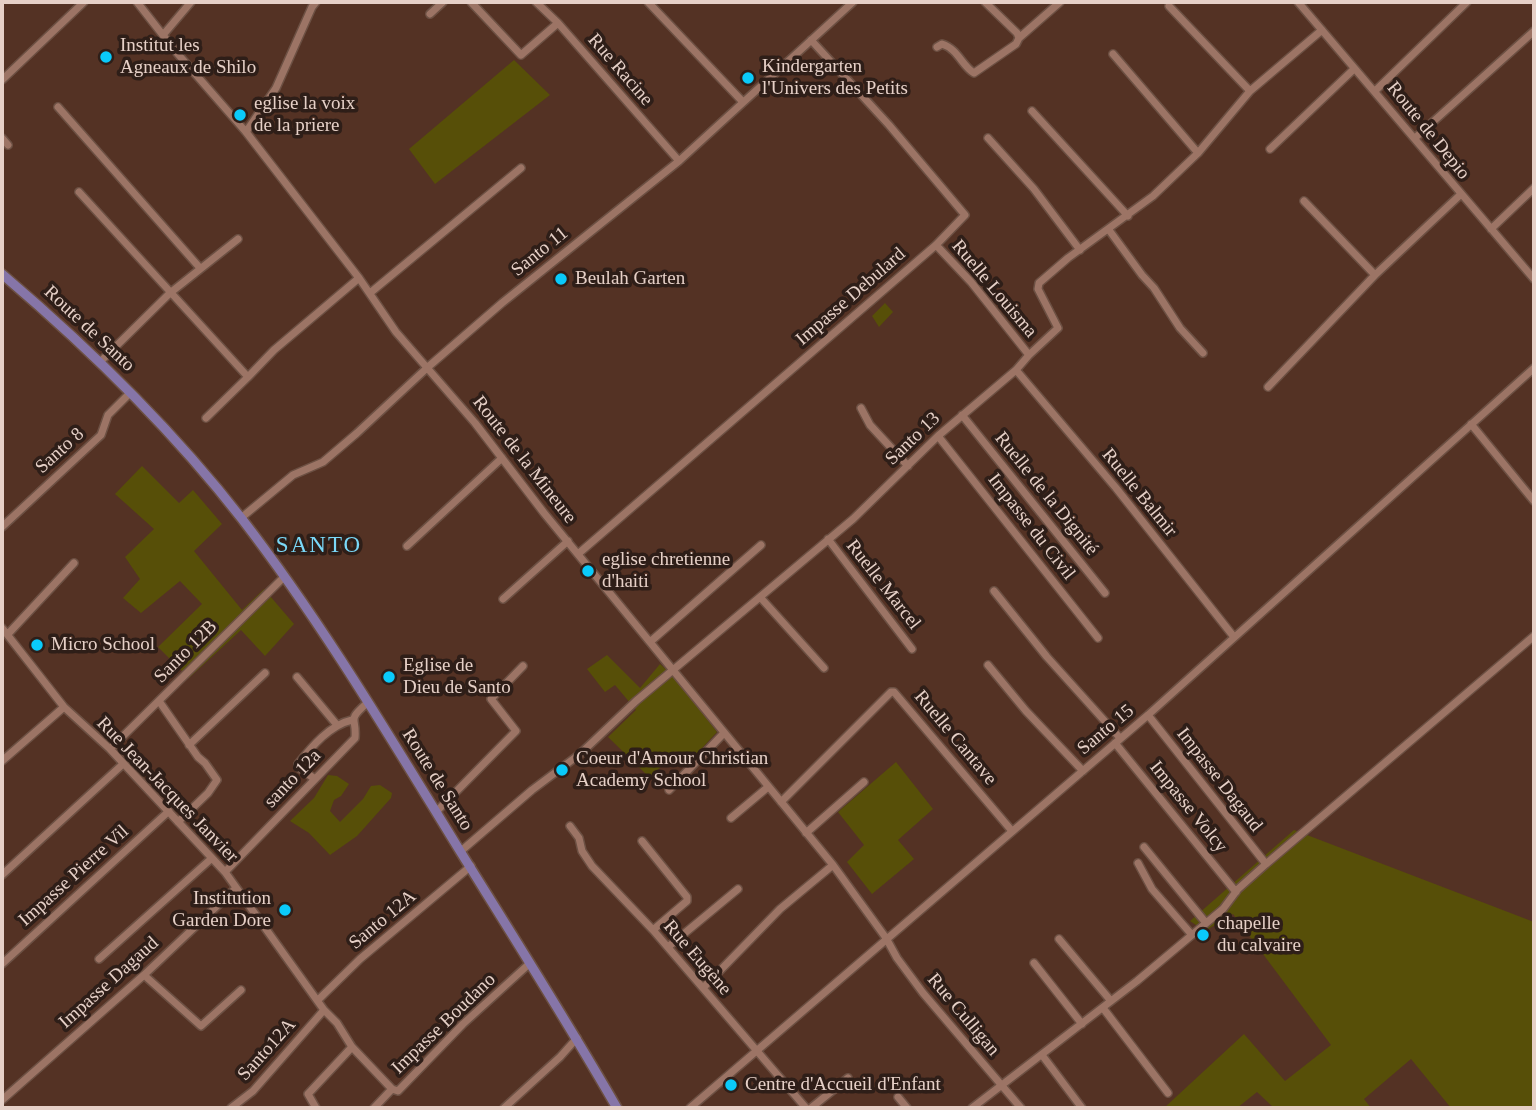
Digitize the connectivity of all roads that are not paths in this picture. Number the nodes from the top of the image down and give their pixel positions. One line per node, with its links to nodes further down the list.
1 (84, 2): 25 (street)
2 (137, 2): 19 (street, Route de la Mineure)
3 (191, 2): 19 (street)
4 (316, 2): 31 (street)
5 (443, 2): 15 (street)
6 (471, 2): 16 (street)
7 (536, 2): 16 (street, Rue Racine)
8 (648, 2): 28 (street)
9 (853, 2): 21 (street, Santo 11)
10 (985, 2): 20 (street)
11 (1060, 2): 20 (street)
12 (1298, 2): 17 (street, Route de Depio)
13 (1467, 2): 27 (street)
14 (1169, 6): 26 (street)
15 (430, 14)
16 (558, 23): 38 (street, Rue Racine)
17 (1322, 30): 24 (street, Route de Depio); 26 (street, Santo 13)
18 (1534, 32): 34 (street)
19 (163, 36): 31 (street, Route de la Mineure)
20 (1019, 38): 22 (street)
21 (811, 40): 28 (street, Santo 11); 48 (street, Impasse Debulard)
22 (937, 47)
23 (1113, 54): 37 (street)
24 (1354, 69): 27 (street, Route de Depio); 36 (street)
25 (2, 80)
26 (1250, 91): 37 (street, Santo 13)
27 (1375, 91): 34 (street, Route de Depio)
28 (742, 101): 38 (street, Santo 11)
29 (58, 107): 50 (street)
30 (1032, 111): 44 (street)
31 (246, 132): 53 (street, Route de la Mineure)
32 (2, 138): 35 (street)
33 (988, 138): 49 (street)
34 (1415, 138): 42 (street, Route de Depio)
35 (8, 145)
36 (1270, 149)
37 (1198, 153): 44 (street, Santo 13)
38 (679, 161): 60 (street, Santo 11)
39 (521, 168): 56 (street)
40 (1534, 188): 45 (street)
41 (79, 192): 55 (street)
42 (1460, 195): 45 (street, Route de Depio); 52 (street)
43 (1304, 201): 52 (street)
44 (1128, 216): 46 (street, Santo 13)
45 (1490, 229): 54 (street, Route de Depio)
46 (1109, 230): 49 (street, Santo 13); 57 (street)
47 (238, 239): 50 (street)
48 (936, 244): 58 (street, Ruelle Louisma); 80 (street, Impasse Debulard)
49 (1080, 250): 58 (street, Santo 13)
50 (200, 268): 55 (street)
51 (2, 274): 59 (main road, Route de Santo)
52 (1375, 275): 64 (street)
53 (359, 278): 56 (street, Route de la Mineure); 63 (street)
54 (1534, 279)
55 (170, 293): 59 (street); 63 (street)
56 (370, 293): 60 (street, Route de la Mineure)
57 (1203, 354)
58 (1029, 355): 62 (street, Santo 13)
59 (100, 362): 65 (main road, Route de Santo)
60 (428, 367): 71 (street, Route de la Mineure); 74 (street, Santo 11)
61 (1534, 368): 69 (street, Santo 15)
62 (1016, 370): 67 (street, Santo 13); 89 (street, Ruelle Balmir)
63 (248, 377): 68 (street)
64 (1268, 387)
65 (130, 393): 74 (main road, Route de Santo); 75 (street, Santo 8)
66 (861, 408): 72 (street)
67 (962, 415): 70 (street, Santo 13); 84 (street, Ruelle de la Dignité)
68 (206, 418)
69 (1471, 424): 73 (street); 89 (street, Santo 15)
70 (938, 436): 72 (street, Santo 13); 90 (street, Impasse du Civil)
71 (502, 458): 77 (street, Route de la Mineure); 78 (street)
72 (908, 466): 76 (street, Santo 13)
73 (1534, 501)
74 (241, 518): 82 (main road, Route de Santo)
75 (2, 527)
76 (828, 539): 85 (street, Santo 13); 92 (street, Ruelle Marcel)
77 (568, 541): 80 (street, Route de la Mineure); 86 (street)
78 (407, 545)
79 (761, 545): 91 (street)
80 (578, 554): 91 (street, Route de la Mineure)
81 (74, 563): 87 (street)
82 (284, 576): 99 (street, Santo 12B); 100 (main road, Route de Santo)
83 (994, 591): 106 (street, Impasse Volcy)
84 (1105, 593)
85 (760, 597): 95 (street); 96 (street, Santo 13)
86 (503, 599)
87 (5, 631): 101 (street, Rue Jean-Jacques Janvier)
88 (1534, 636): 129 (street)
89 (1234, 637): 102 (street, Santo 15)
90 (1098, 638)
91 (650, 642): 96 (street, Route de la Mineure)
92 (912, 649)
93 (523, 666): 118 (street)
94 (988, 666): 111 (street)
95 (824, 668)
96 (673, 670): 105 (street, Route de la Mineure); 126 (street, Santo 13)
97 (265, 673): 107 (street)
98 (297, 677): 104 (street)
99 (159, 701): 107 (street); 108 (street, Santo 12B)
100 (367, 703): 103 (street, santo 12a); 118 (main road, Route de Santo)
101 (64, 707): 108 (street, Rue Jean-Jacques Janvier); 109 (street)
102 (1148, 715): 106 (street, Santo 15); 129 (street, Impasse Dagaud)
103 (352, 720): 104 (street); 112 (street, santo 12a)
104 (337, 725): 112 (street)
105 (724, 733): 114 (street, Route de la Mineure); 115 (street)
106 (1117, 740): 111 (street, Santo 15); 136 (street, Impasse Volcy)
107 (189, 745): 120 (street)
108 (110, 749): 110 (street, Rue Jean-Jacques Janvier)
109 (2, 761)
110 (123, 764): 117 (street, Rue Jean-Jacques Janvier); 133 (street)
111 (1083, 771): 122 (street, Santo 15)
112 (315, 779): 132 (street, santo 12a)
113 (864, 782): 123 (street)
114 (768, 787): 116 (street, Route de la Mineure); 119 (street)
115 (669, 790)
116 (781, 802): 122 (street, Ruelle Cantave); 123 (street, Route de la Mineure)
117 (169, 811): 120 (street, Rue Jean-Jacques Janvier); 145 (street, Impasse Pierre Vil)
118 (437, 811): 126 (main road, Route de Santo)
119 (731, 818)
120 (178, 821): 127 (street, Rue Jean-Jacques Janvier)
121 (570, 826): 138 (street, Rue Eugène)
122 (1012, 831): 140 (street, Santo 15)
123 (806, 833): 130 (street, Route de la Mineure)
124 (642, 841): 138 (street)
125 (1144, 847): 137 (street)
126 (461, 851): 131 (main road, Route de Santo)
127 (212, 858): 132 (street, Rue Jean-Jacques Janvier); 143 (street)
128 (1138, 863): 139 (street)
129 (1266, 864): 136 (street)
130 (833, 865): 140 (street, Route de la Mineure); 148 (street)
131 (471, 866): 146 (main road, Route de Santo); 150 (street, Santo 12A)
132 (225, 872): 134 (street, Rue Jean-Jacques Janvier)
133 (2, 875)
134 (236, 888): 147 (street, Impasse Dagaud); 150 (street, Rue Jean-Jacques Janvier)
135 (738, 889): 142 (street)
136 (1236, 892): 137 (street)
137 (1206, 923): 139 (street)
138 (653, 930): 142 (street, Rue Eugène)
139 (1192, 935): 151 (street)
140 (886, 938): 157 (street, Santo 15); 160 (street, Rue Culligan)
141 (1059, 939): 151 (street)
142 (668, 947): 148 (street, Rue Eugène)
143 (99, 959)
144 (1034, 963): 154 (street)
145 (2, 964)
146 (529, 964): 155 (main road, Route de Santo); 161 (street, Impasse Boudano)
147 (144, 975): 149 (street); 164 (street, Impasse Dagaud)
148 (703, 988): 157 (street, Rue Eugène)
149 (241, 990)
150 (318, 1000): 153 (street, Rue Jean-Jacques Janvier)
151 (1111, 1001): 152 (street)
152 (1103, 1008): 154 (street); 162 (street)
153 (324, 1010): 156 (street, Rue Jean-Jacques Janvier); 165 (street, Santo12A)
154 (1082, 1024): 158 (street)
155 (577, 1038): 168 (street); 169 (main road, Route de Santo)
156 (352, 1047): 161 (street, Impasse Boudano); 166 (street)
157 (756, 1050): 170 (street, Santo 15); 171 (street, Rue Eugène)
158 (1042, 1055): 160 (street); 175 (street)
159 (848, 1078): 171 (street)
160 (1001, 1086): 173 (street); 174 (street, Rue Culligan)
161 (392, 1089): 167 (street)
162 (1168, 1093)
163 (898, 1097): 172 (street)
164 (2, 1100)
165 (231, 1108)
166 (316, 1108)
167 (374, 1108)
168 (504, 1108)
169 (618, 1108)
170 (690, 1108)
171 (808, 1108)
172 (907, 1108)
173 (972, 1108)
174 (1021, 1108)
175 (1082, 1108)

